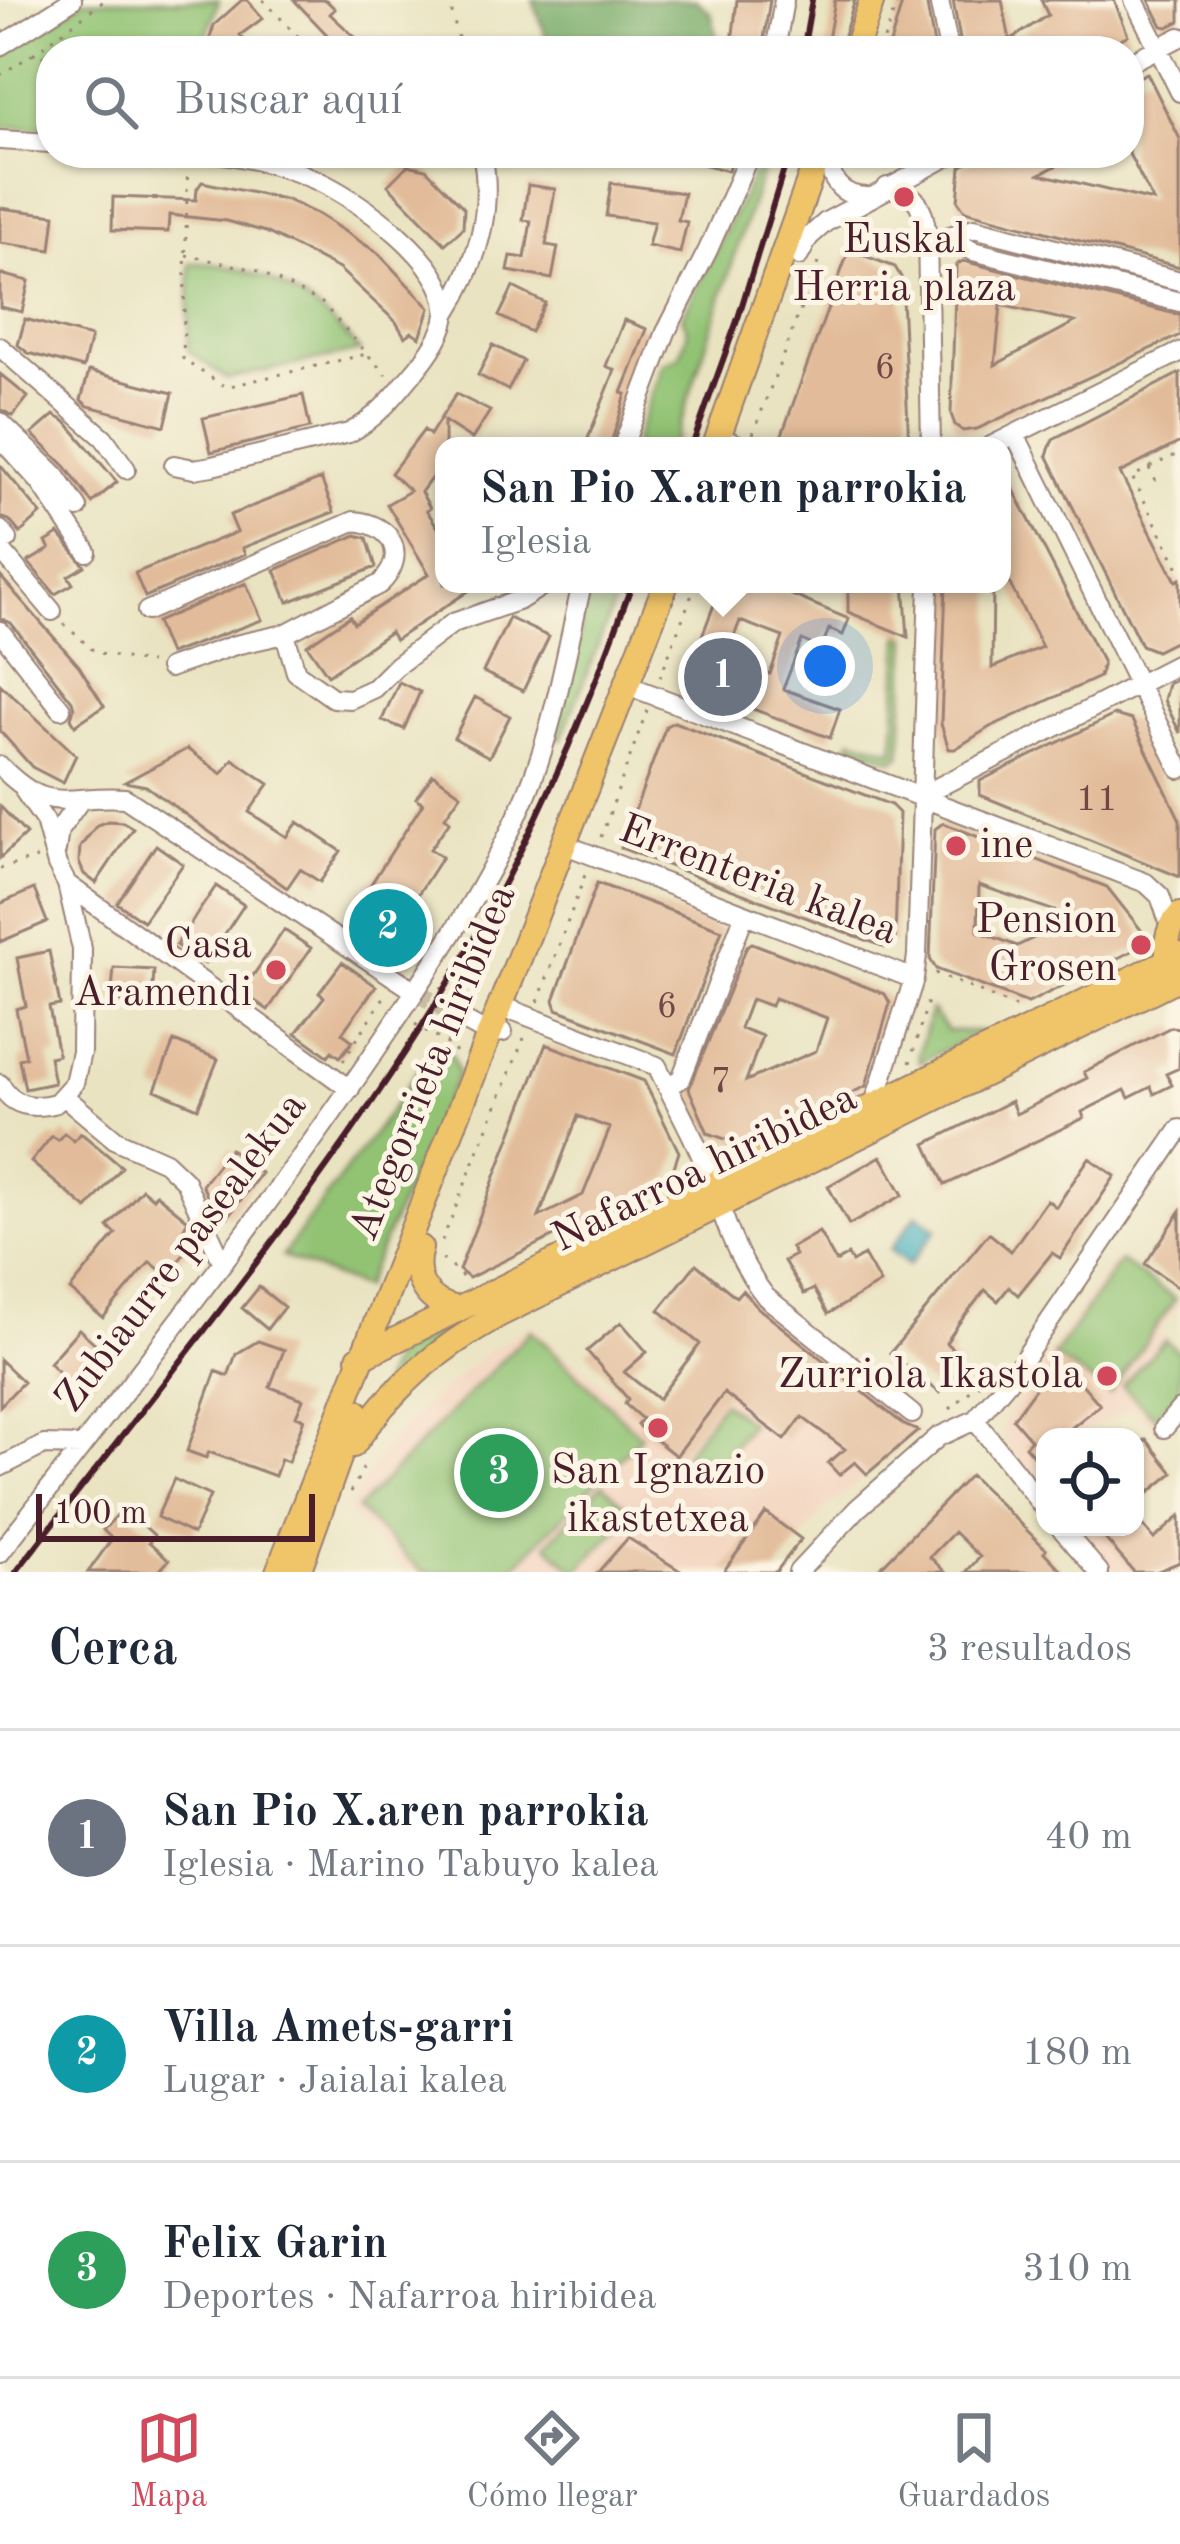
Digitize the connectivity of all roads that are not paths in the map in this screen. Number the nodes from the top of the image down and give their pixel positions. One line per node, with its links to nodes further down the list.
1 (72, 0): 10 (street)
2 (784, 0): 6 (street)
3 (872, 0): 7 (main road)
4 (939, 0): 8 (street)
5 (1134, 0): 11 (street)
6 (778, 36)
7 (865, 36)
8 (946, 36)
9 (1180, 37): 11 (street)
10 (0, 46)
11 (1157, 49): 12 (street); 13 (street)
12 (1144, 56)
13 (1180, 92)
14 (0, 140): 15 (street)
15 (36, 141)
16 (277, 168): 27 (street)
17 (482, 168): 27 (street)
18 (743, 168): 32 (street)
19 (815, 168): 33 (main road)
20 (830, 168): 23 (street)
21 (923, 168): 22 (street)
22 (887, 187): 23 (street); 35 (street)
23 (868, 196): 24 (street)
24 (799, 256): 34 (main road)
25 (1180, 281): 26 (street)
26 (1180, 302)
27 (446, 314): 38 (street)
28 (0, 347): 39 (street)
29 (1180, 352): 31 (street)
30 (0, 422): 40 (street)
31 (1015, 434): 36 (street); 54 (street)
32 (626, 437)
33 (736, 437)
34 (736, 437)
35 (935, 437)
36 (1009, 437)
37 (0, 438): 42 (street)
38 (174, 464)
39 (126, 469)
40 (78, 508)
41 (3, 540): 48 (street)
42 (87, 552)
43 (531, 593): 51 (street)
44 (580, 593): 69 (street, Zubiaurre pasealekua)
45 (663, 593): 71 (main road, Ategorrieta hiribidea)
46 (677, 593): 55 (main road, Ategorrieta hiribidea)
47 (929, 593): 60 (street)
48 (52, 611)
49 (147, 611): 51 (street)
50 (0, 631): 56 (street)
51 (285, 634): 53 (street)
52 (1180, 663): 54 (street)
53 (169, 668)
54 (1138, 683): 58 (street); 60 (street)
55 (648, 694): 60 (street); 62 (main road, Ategorrieta hiribidea)
56 (61, 709)
57 (0, 766): 59 (street)
58 (1180, 769)
59 (25, 791): 61 (street); 63 (street)
60 (923, 795): 66 (street); 68 (street)
61 (79, 802): 63 (street); 69 (street)
62 (587, 846): 65 (street, Errenteria kalea); 71 (main road, Ategorrieta hiribidea)
63 (56, 853): 64 (street)
64 (67, 884): 74 (street); 75 (street)
65 (744, 916): 68 (street, Errenteria kalea); 73 (street)
66 (1175, 921): 67 (main road)
67 (1176, 964): 76 (main road, Nafarroa hiribidea); 78 (main road, Nafarroa hiribidea)
68 (914, 979): 76 (street)
69 (415, 991): 74 (street, Zubiaurre pasealekua)
70 (464, 1021): 71 (street)
71 (505, 1024): 73 (street); 79 (main road, Ategorrieta hiribidea); 82 (main road, Ategorrieta hiribidea)
72 (0, 1084): 75 (street)
73 (667, 1086): 78 (street)
74 (350, 1089): 80 (street, Zubiaurre pasealekua)
75 (65, 1097): 80 (street)
76 (873, 1107): 78 (main road, Nafarroa hiribidea)
77 (1180, 1130): 85 (street)
78 (715, 1196): 81 (main road, Nafarroa hiribidea); 84 (street); 90 (main road, Nafarroa hiribidea)
79 (420, 1248): 81 (main road); 82 (main road, Ategorrieta hiribidea)
80 (222, 1261): 87 (street, Zubiaurre pasealekua)
81 (459, 1309): 82 (main road, Nafarroa hiribidea)
82 (369, 1354): 90 (main road, Ategorrieta hiribidea); 93 (main road, Ategorrieta hiribidea)
83 (1180, 1409): 86 (street)
84 (912, 1414)
85 (975, 1420): 89 (street); 95 (street)
86 (1164, 1428)
87 (82, 1446): 88 (street); 92 (street, Zubiaurre pasealekua)
88 (0, 1467)
89 (1036, 1498)
90 (337, 1500): 94 (main road, Ategorrieta hiribidea)
91 (1068, 1536): 96 (street)
92 (0, 1553)
93 (278, 1572)
94 (298, 1572)
95 (797, 1572)
96 (1099, 1572)

